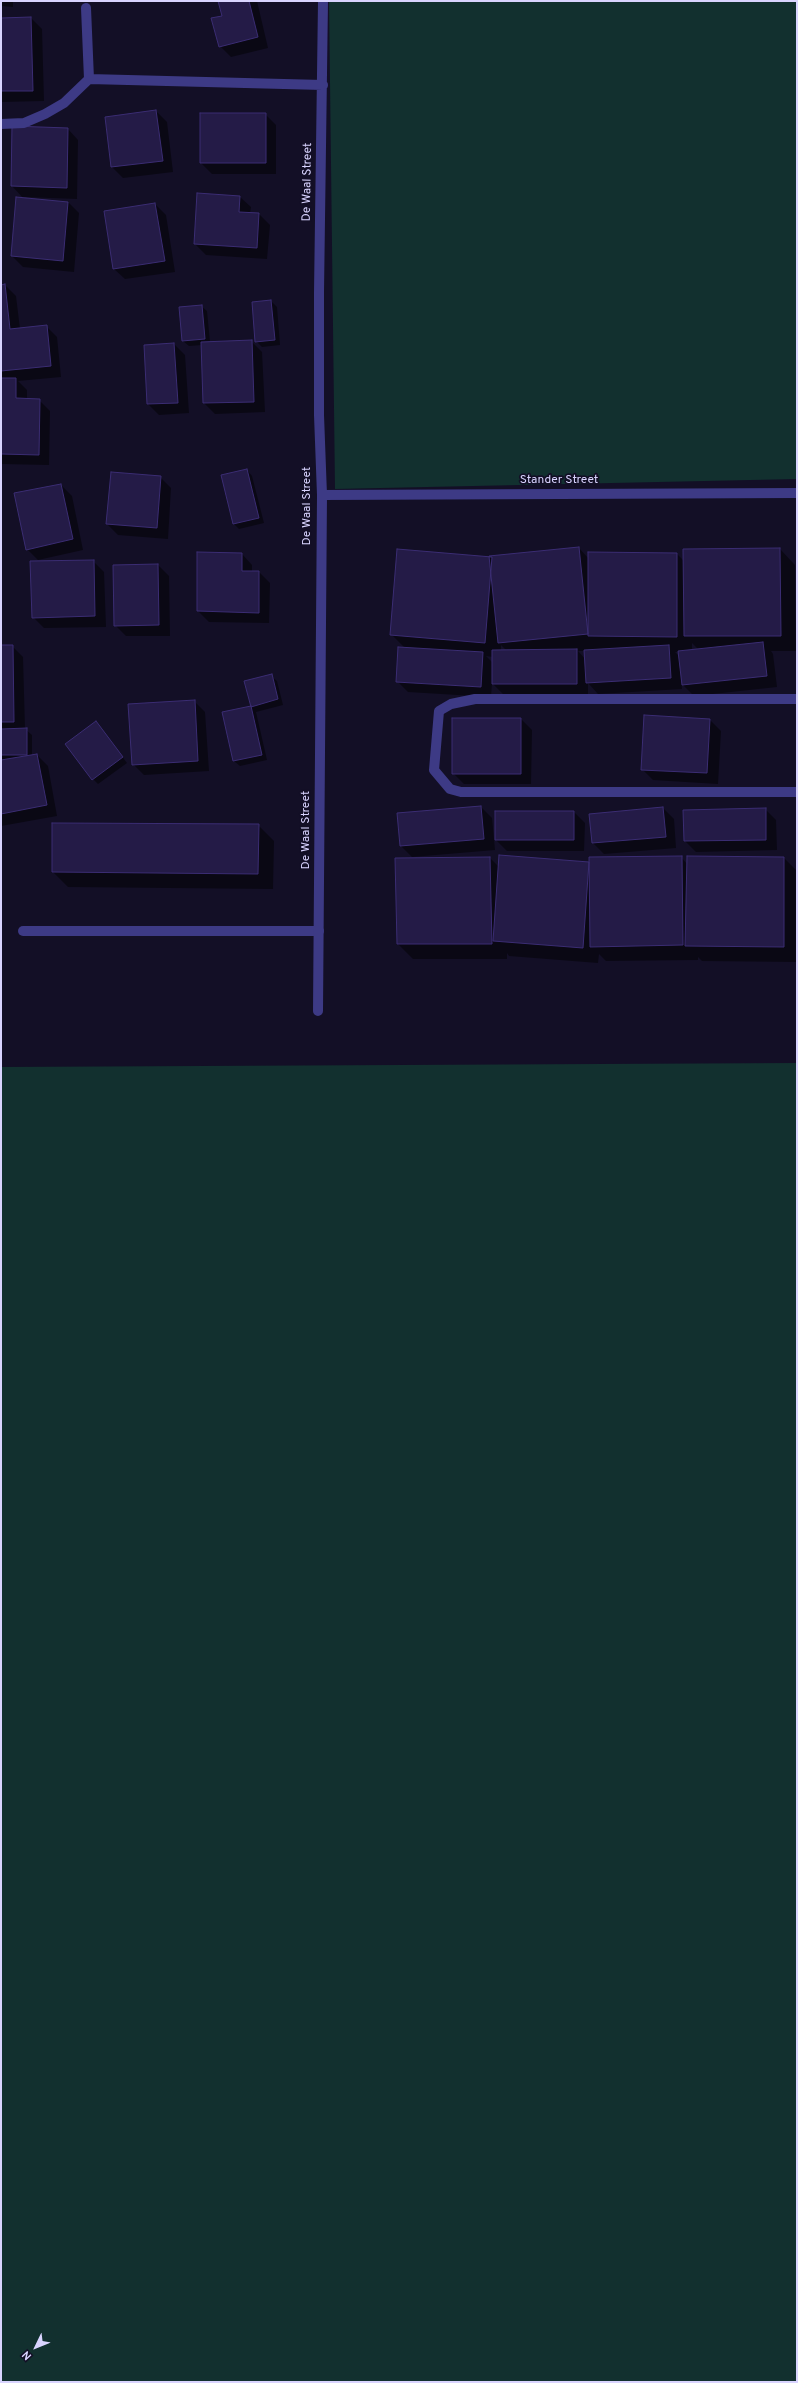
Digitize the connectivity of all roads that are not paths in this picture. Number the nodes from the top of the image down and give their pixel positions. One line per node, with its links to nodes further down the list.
1 (323, 1): 4 (street, De Waal Street)
2 (86, 8): 3 (street)
3 (89, 79): 4 (street); 5 (street)
4 (323, 85): 7 (street, De Waal Street)
5 (1, 124)
6 (797, 493): 7 (street, Stander Street)
7 (322, 495): 11 (street, De Waal Street)
8 (797, 700): 9 (street)
9 (797, 792)
10 (24, 930): 11 (street)
11 (319, 931): 12 (street, De Waal Street)
12 (318, 1011)

